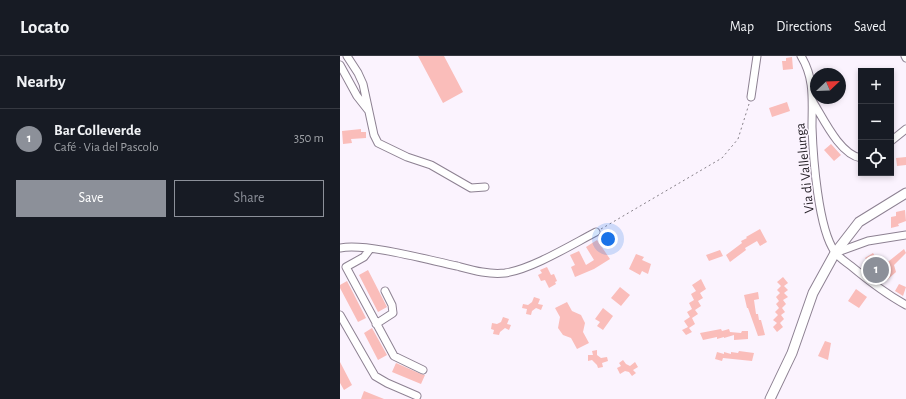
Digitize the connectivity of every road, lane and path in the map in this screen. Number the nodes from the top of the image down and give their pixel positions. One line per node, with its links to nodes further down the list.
1 (346, 56): 9 (street)
2 (757, 56): 6 (street)
3 (801, 56): 5 (street, Via di Vallelunga)
4 (340, 64): 9 (street)
5 (810, 74)
6 (751, 97): 15 (path)
7 (812, 104): 19 (street, Via di Vallelunga)
8 (814, 104): 12 (street)
9 (368, 111): 13 (street)
10 (906, 129): 11 (street)
11 (892, 140)
12 (858, 157)
13 (486, 187)
14 (906, 193): 19 (main road)
15 (596, 232): 18 (street)
16 (906, 235): 19 (street)
17 (340, 248): 18 (street)
18 (370, 249): 20 (street)
19 (835, 253): 22 (street); 27 (main road)
20 (343, 268): 24 (street)
21 (385, 291): 24 (street)
22 (906, 305)
23 (340, 315): 26 (street)
24 (376, 324): 25 (street)
25 (423, 370)
26 (417, 396)
27 (770, 399)

